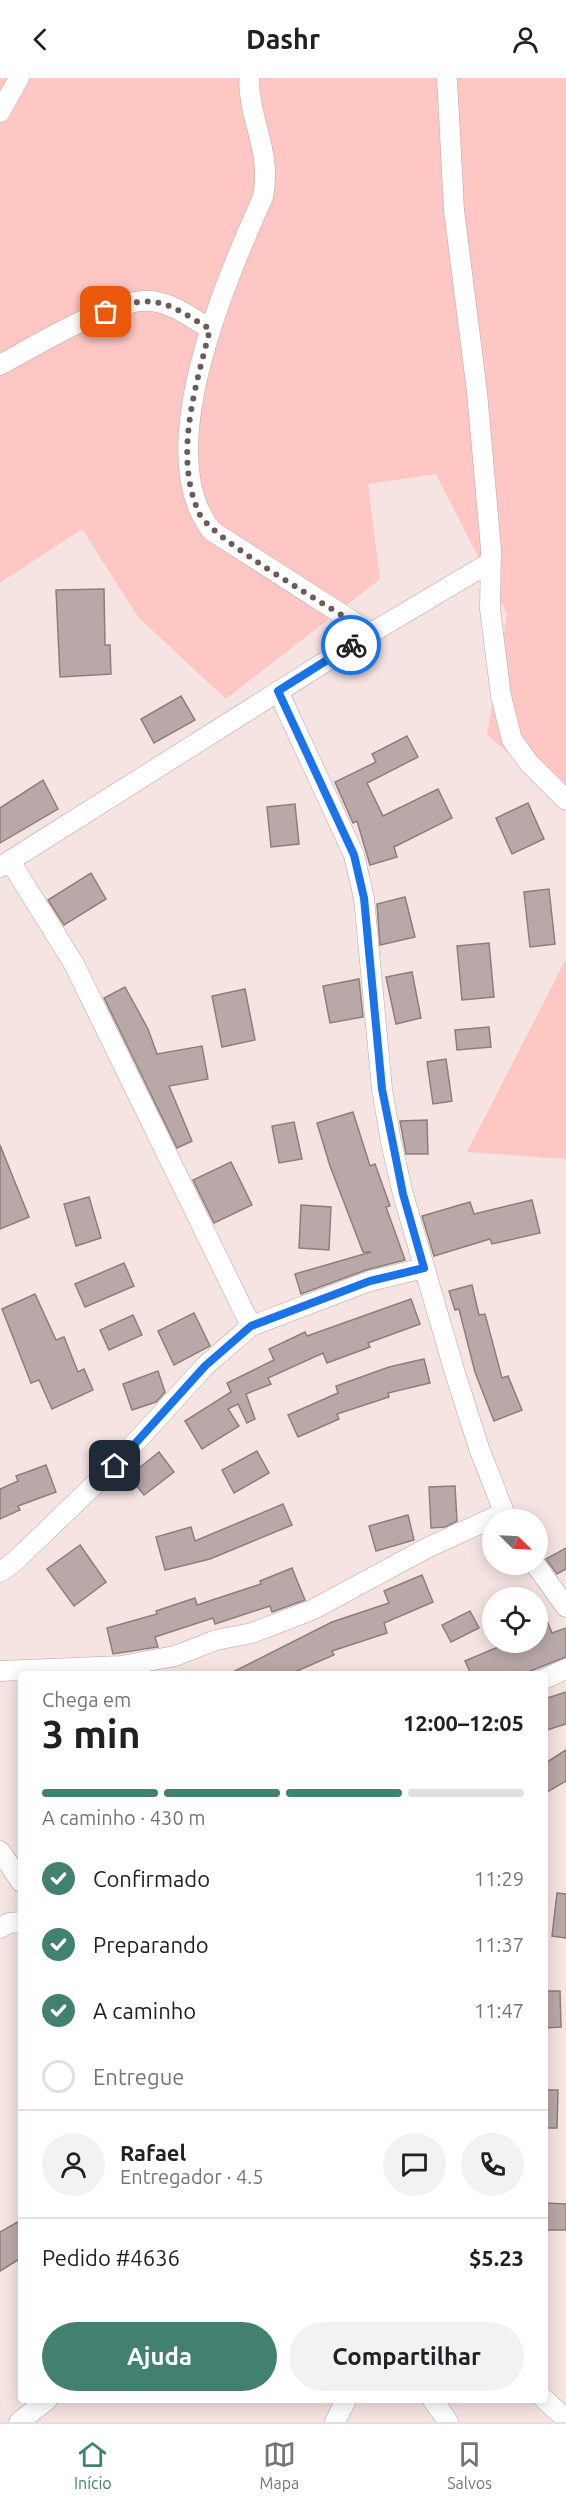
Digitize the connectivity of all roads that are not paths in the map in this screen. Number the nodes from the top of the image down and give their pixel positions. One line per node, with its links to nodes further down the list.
1 (19, 78): 4 (street)
2 (249, 78): 5 (street)
3 (447, 78): 7 (street)
4 (0, 112)
5 (210, 329): 6 (street); 8 (street)
6 (0, 365)
7 (489, 563): 8 (street); 10 (street)
8 (371, 633): 9 (street)
9 (278, 691): 11 (street); 12 (street)
10 (566, 800)
11 (5, 864): 13 (street)
12 (424, 1268): 13 (street); 14 (street)
13 (251, 1326): 16 (street)
14 (502, 1509)
15 (482, 1525): 20 (street)
16 (0, 1572)
17 (543, 1575): 18 (street)
18 (566, 1607)
19 (566, 1669): 21 (street)
20 (0, 1671)
21 (548, 1677)
22 (0, 1851): 23 (street)
23 (18, 1878)
24 (18, 1923): 25 (street)
25 (0, 1928)
26 (43, 2403): 31 (street)
27 (344, 2403): 32 (street)
28 (435, 2403): 33 (street)
29 (548, 2403): 30 (street)
30 (566, 2420)
31 (19, 2422)
32 (335, 2422)
33 (448, 2422)

